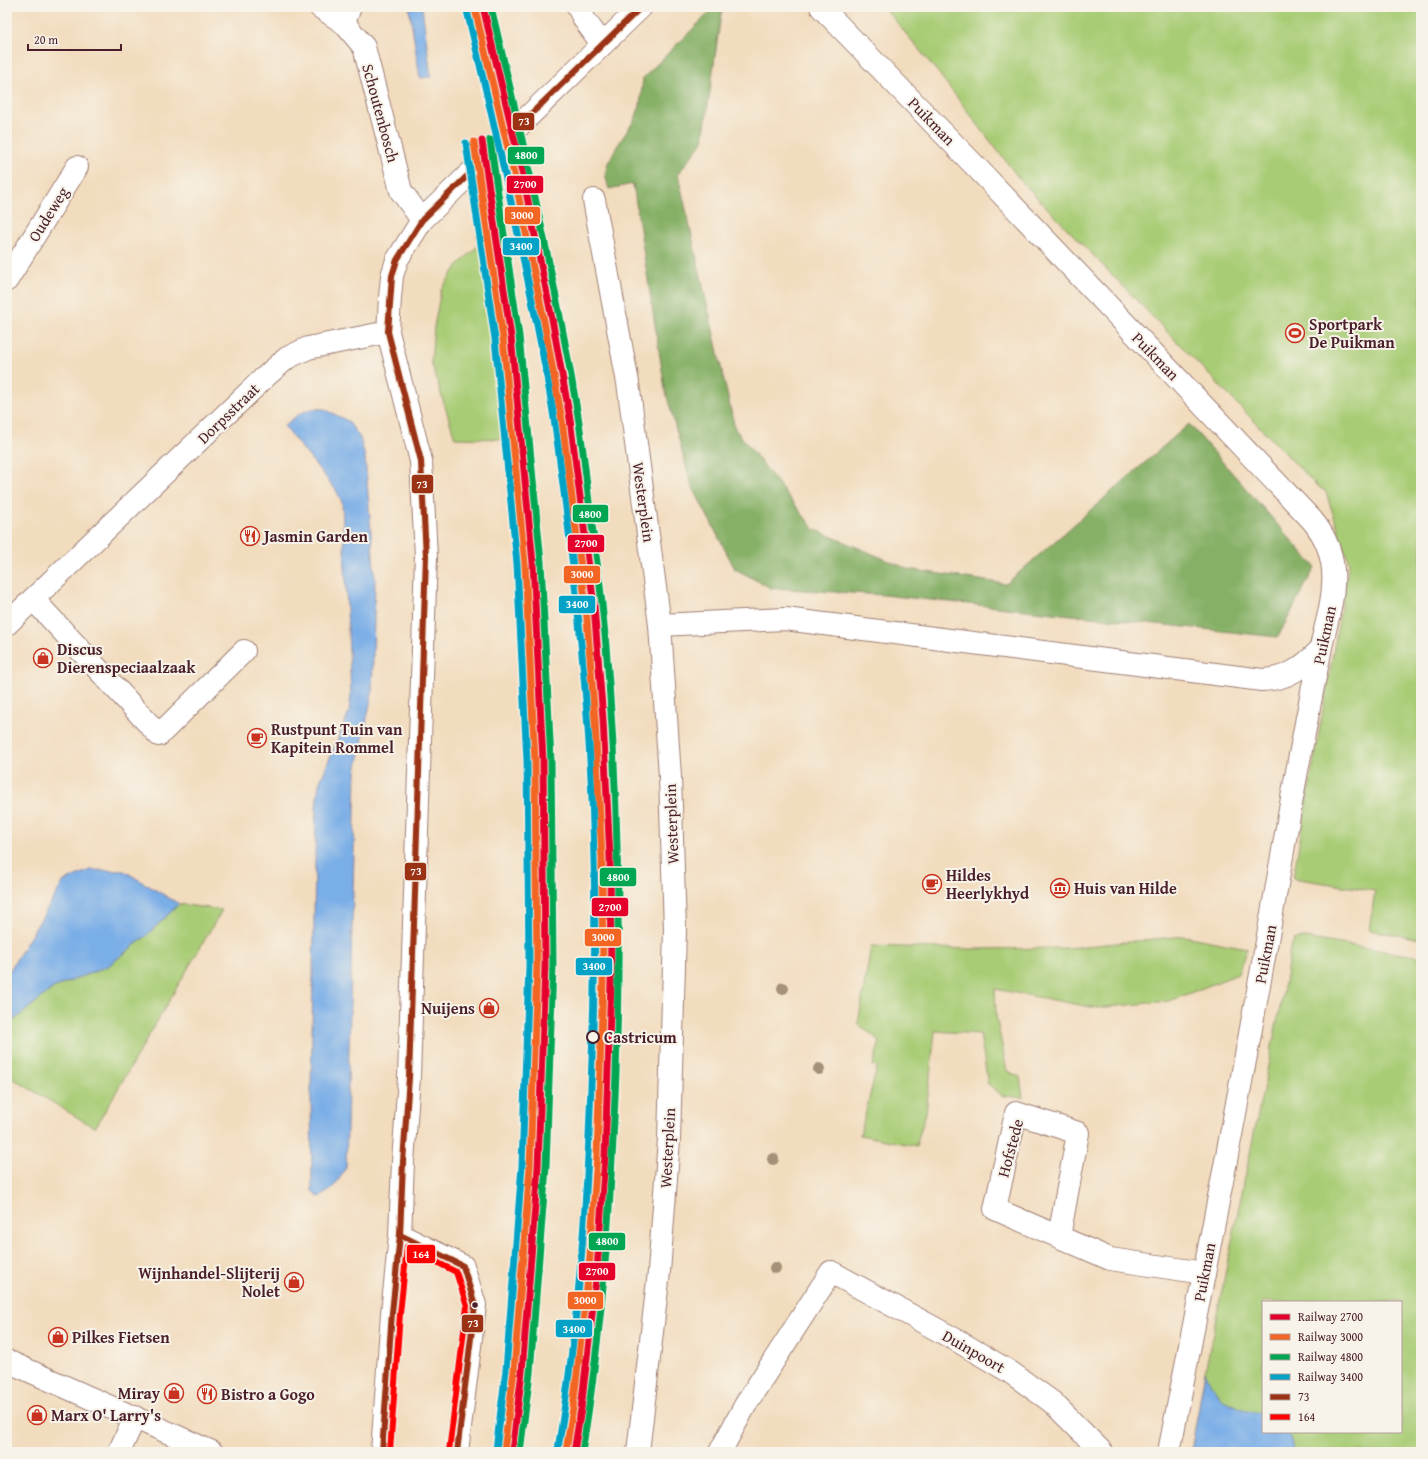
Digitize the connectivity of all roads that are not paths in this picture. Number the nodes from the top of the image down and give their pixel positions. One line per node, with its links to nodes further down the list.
1 (320, 7): 5 (street, Schoutenbosch)
2 (578, 7): 6 (street)
3 (641, 7): 6 (street)
4 (821, 7): 15 (street, Puikman)
5 (347, 15): 9 (street, Schoutenbosch)
6 (602, 44): 9 (street)
7 (77, 168): 10 (street, Oudeweg)
8 (594, 200): 14 (street, Westerplein)
9 (422, 220): 11 (street)
10 (7, 280)
11 (388, 332): 12 (street, Dorpsstraat); 17 (street)
12 (32, 600): 13 (street, Dorpsstraat); 16 (street)
13 (7, 624)
14 (660, 625): 15 (street); 26 (street, Westerplein)
15 (1320, 650): 19 (street, Puikman)
16 (244, 651)
17 (400, 1235): 24 (street); 25 (street)
18 (1059, 1237): 18 (street, Hofstede); 19 (street, Hofstede)
19 (1204, 1273): 29 (street, Puikman)
20 (7, 1361): 21 (street)
21 (135, 1417): 22 (street); 23 (street)
22 (119, 1452)
23 (212, 1452)
24 (382, 1452)
25 (457, 1452)
26 (638, 1452)
27 (720, 1452): 28 (street, Duinpoort)
28 (1102, 1452)
29 (1169, 1452)

